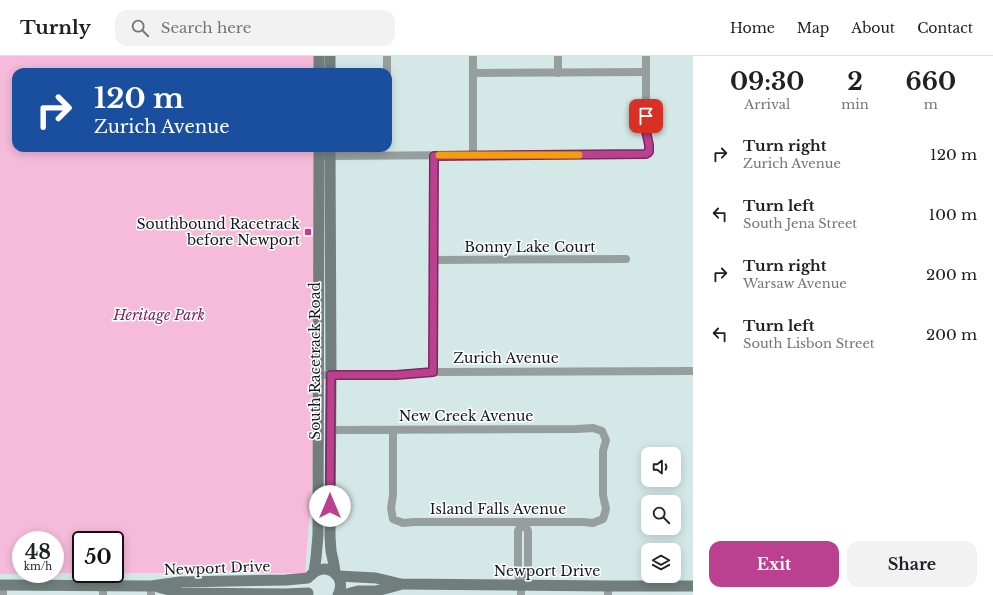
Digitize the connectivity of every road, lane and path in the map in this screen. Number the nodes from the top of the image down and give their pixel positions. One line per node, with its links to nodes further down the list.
1 (319, 56): 7 (main road)
2 (330, 56): 8 (main road)
3 (387, 56): 9 (street)
4 (473, 56): 11 (street)
5 (558, 56): 12 (street)
6 (646, 56): 10 (street)
7 (319, 68)
8 (330, 68)
9 (387, 68)
10 (646, 72): 12 (street); 14 (street)
11 (473, 73): 12 (street); 14 (street)
12 (558, 73)
13 (324, 152): 15 (street); 20 (main road, South Racetrack Road); 21 (main road, South Racetrack Road)
14 (473, 155): 15 (street)
15 (434, 156): 16 (street)
16 (434, 260): 17 (street, Bonny Lake Court); 19 (street)
17 (626, 260)
18 (693, 371): 19 (street, Zurich Avenue)
19 (433, 372): 21 (street, Zurich Avenue)
20 (319, 375): 21 (street, Zurich Avenue); 27 (main road, South Racetrack Road)
21 (331, 375): 22 (main road, South Racetrack Road)
22 (331, 430): 23 (street, New Creek Avenue); 26 (main road, South Racetrack Road)
23 (393, 430): 24 (street, New Creek Avenue); 25 (street, Island Falls Avenue)
24 (603, 519): 25 (street, Island Falls Avenue)
25 (523, 522): 33 (street)
26 (336, 574): 27 (main road, Newport Drive); 28 (main road, Newport Drive); 36 (main road, South Racetrack Road)
27 (311, 575): 32 (main road, Newport Drive); 35 (main road, South Racetrack Road)
28 (401, 584): 33 (main road, Newport Drive); 37 (main road, Newport Drive)
29 (693, 586): 34 (main road, Newport Drive)
30 (2, 588): 31 (main road, Newport Drive)
31 (103, 590): 32 (main road, Newport Drive)
32 (151, 590): 35 (main road, Newport Drive)
33 (521, 590): 34 (main road, Newport Drive)
34 (608, 591)
35 (309, 594)
36 (338, 595)
37 (343, 595)

